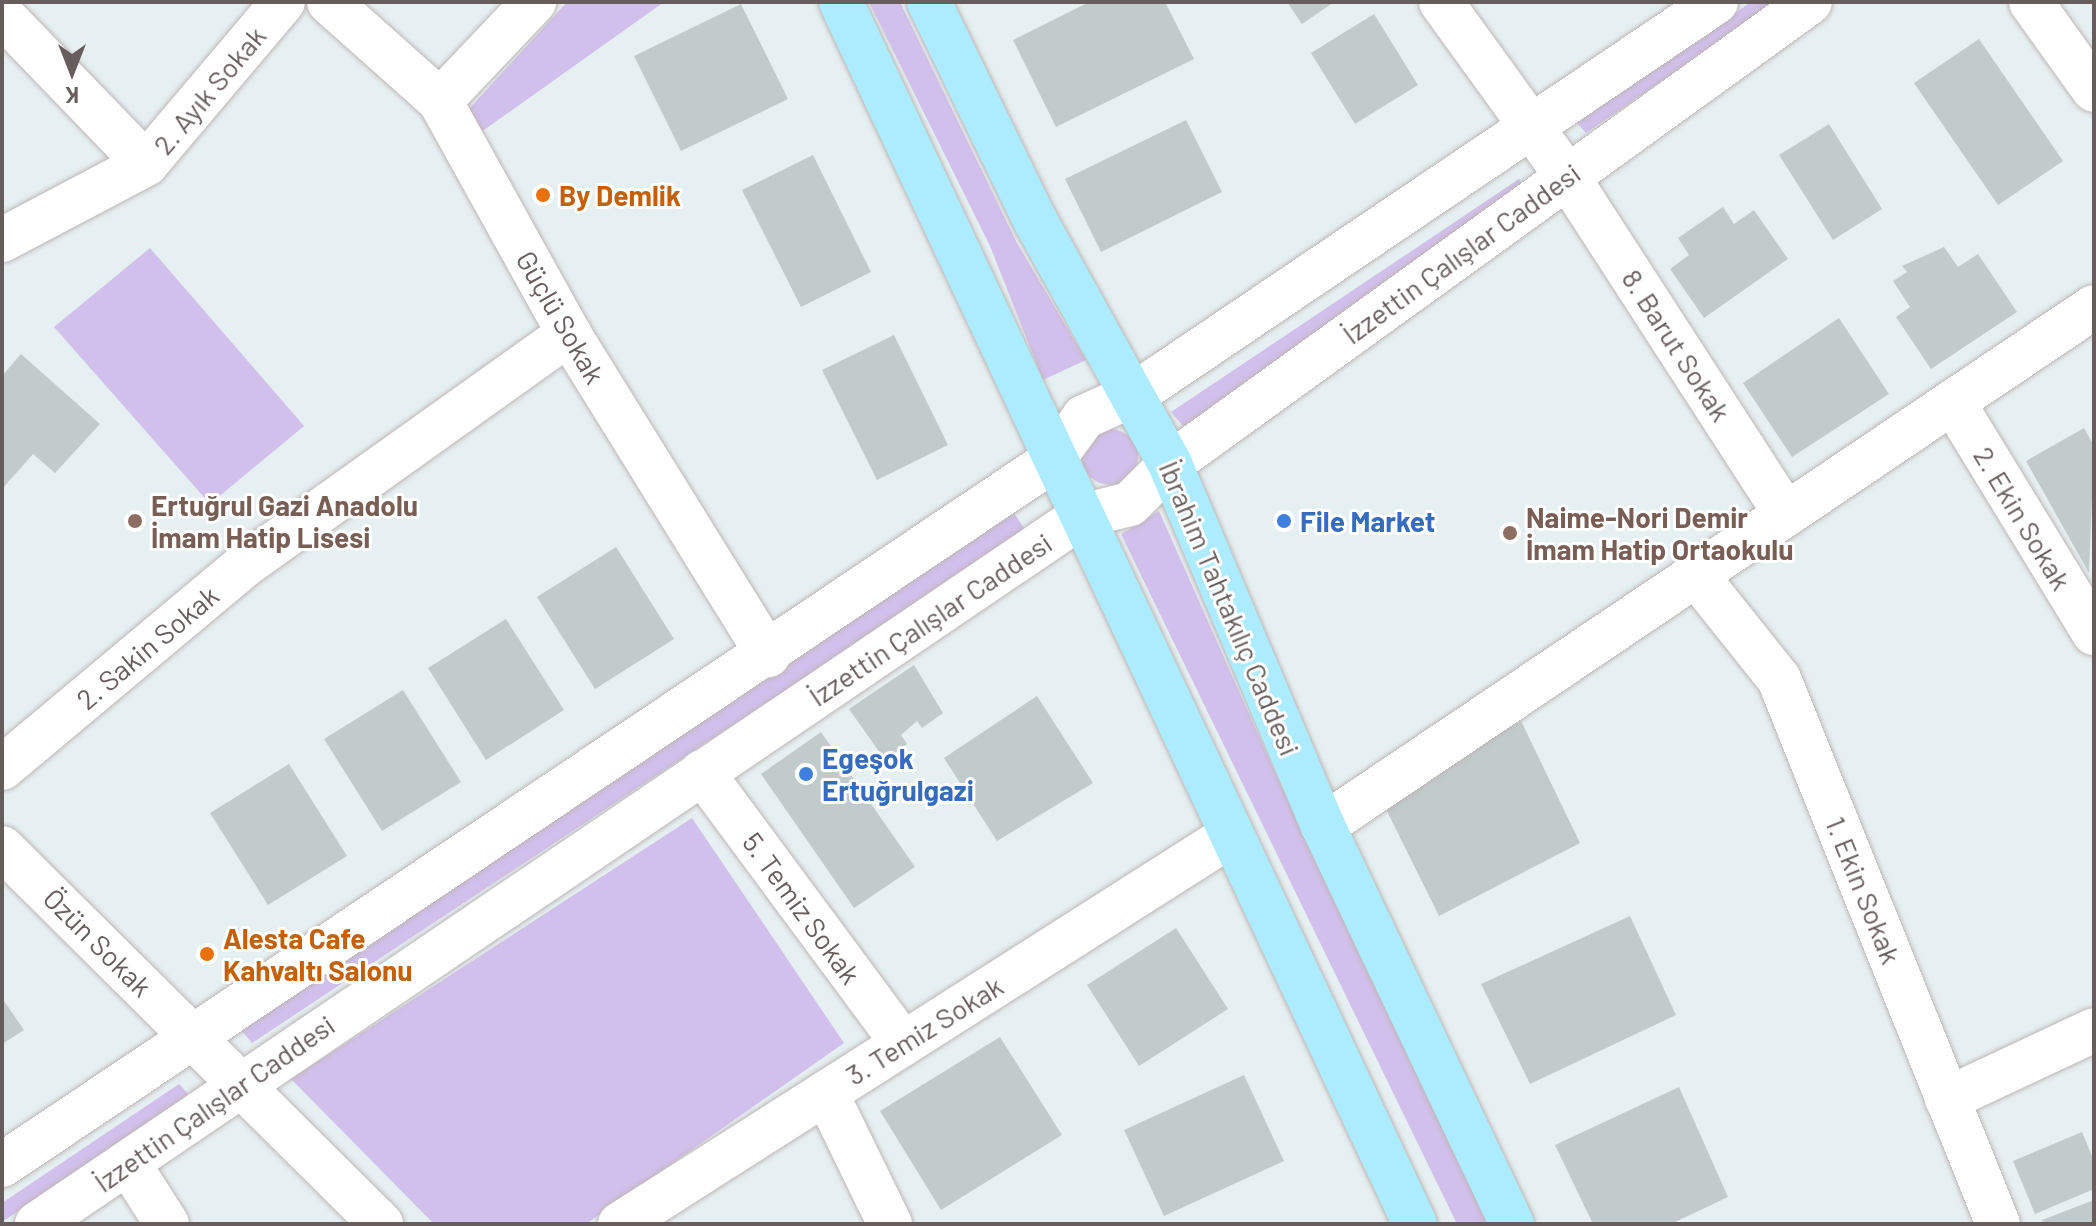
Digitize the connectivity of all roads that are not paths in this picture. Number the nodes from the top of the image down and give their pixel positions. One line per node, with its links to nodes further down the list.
1 (283, 2): 14 (street, 2. Ayık Sokak)
2 (329, 2): 12 (street, Güçlü Sokak)
3 (534, 2): 12 (street)
4 (841, 2): 21 (main road)
5 (929, 2): 19 (main road, İbrahim Tahtakılıç Caddesi)
6 (1441, 2): 13 (street)
7 (1716, 2): 13 (street, İzzettin Çalışlar Caddesi)
8 (1810, 2): 15 (street, İzzettin Çalışlar Caddesi)
9 (2031, 2): 11 (street)
10 (2, 15): 14 (street)
11 (2094, 90)
12 (440, 101): 18 (street, Güçlü Sokak)
13 (1529, 131): 15 (street, 8. Barut Sokak); 19 (street, İzzettin Çalışlar Caddesi)
14 (146, 164): 16 (street, 2. Ayık Sokak)
15 (1567, 176): 22 (street, İzzettin Çalışlar Caddesi); 23 (street, 8. Barut Sokak)
16 (2, 240)
17 (2094, 307): 20 (street)
18 (569, 334): 27 (street, Güçlü Sokak); 28 (street, 2. Sakin Sokak)
19 (1135, 394): 21 (street, İzzettin Çalışlar Caddesi); 22 (main road, İbrahim Tahtakılıç Caddesi)
20 (1953, 402): 23 (street); 26 (street, 2. Ekin Sokak)
21 (1053, 460): 24 (main road); 27 (street, İzzettin Çalışlar Caddesi)
22 (1170, 464): 24 (street, İzzettin Çalışlar Caddesi); 30 (main road, İbrahim Tahtakılıç Caddesi)
23 (1786, 514): 25 (street)
24 (1082, 516): 29 (street, İzzettin Çalışlar Caddesi); 31 (main road)
25 (1696, 575): 30 (street); 38 (street, 1. Ekin Sokak)
26 (2094, 633)
27 (768, 655): 34 (street, İzzettin Çalışlar Caddesi)
28 (2, 768)
29 (702, 772): 35 (street, 5. Temiz Sokak); 36 (street, İzzettin Çalışlar Caddesi)
30 (1323, 826): 47 (main road, İbrahim Tahtakılıç Caddesi)
31 (1228, 837): 35 (street, 3. Temiz Sokak); 46 (main road)
32 (2, 848): 34 (street, Özün Sokak)
33 (2094, 1030): 38 (street)
34 (193, 1036): 36 (street, Özün Sokak); 40 (street, İzzettin Çalışlar Caddesi)
35 (903, 1044): 37 (street, 3. Temiz Sokak)
36 (237, 1086): 39 (street, İzzettin Çalışlar Caddesi); 43 (street, Özün Sokak)
37 (826, 1093): 44 (street, 3. Temiz Sokak); 45 (street)
38 (1947, 1099): 48 (street, 1. Ekin Sokak)
39 (128, 1163): 41 (street, İzzettin Çalışlar Caddesi); 42 (street)
40 (2, 1165)
41 (37, 1224)
42 (167, 1224)
43 (381, 1224)
44 (620, 1224)
45 (890, 1224)
46 (1415, 1224)
47 (1512, 1224)
48 (1998, 1224)

